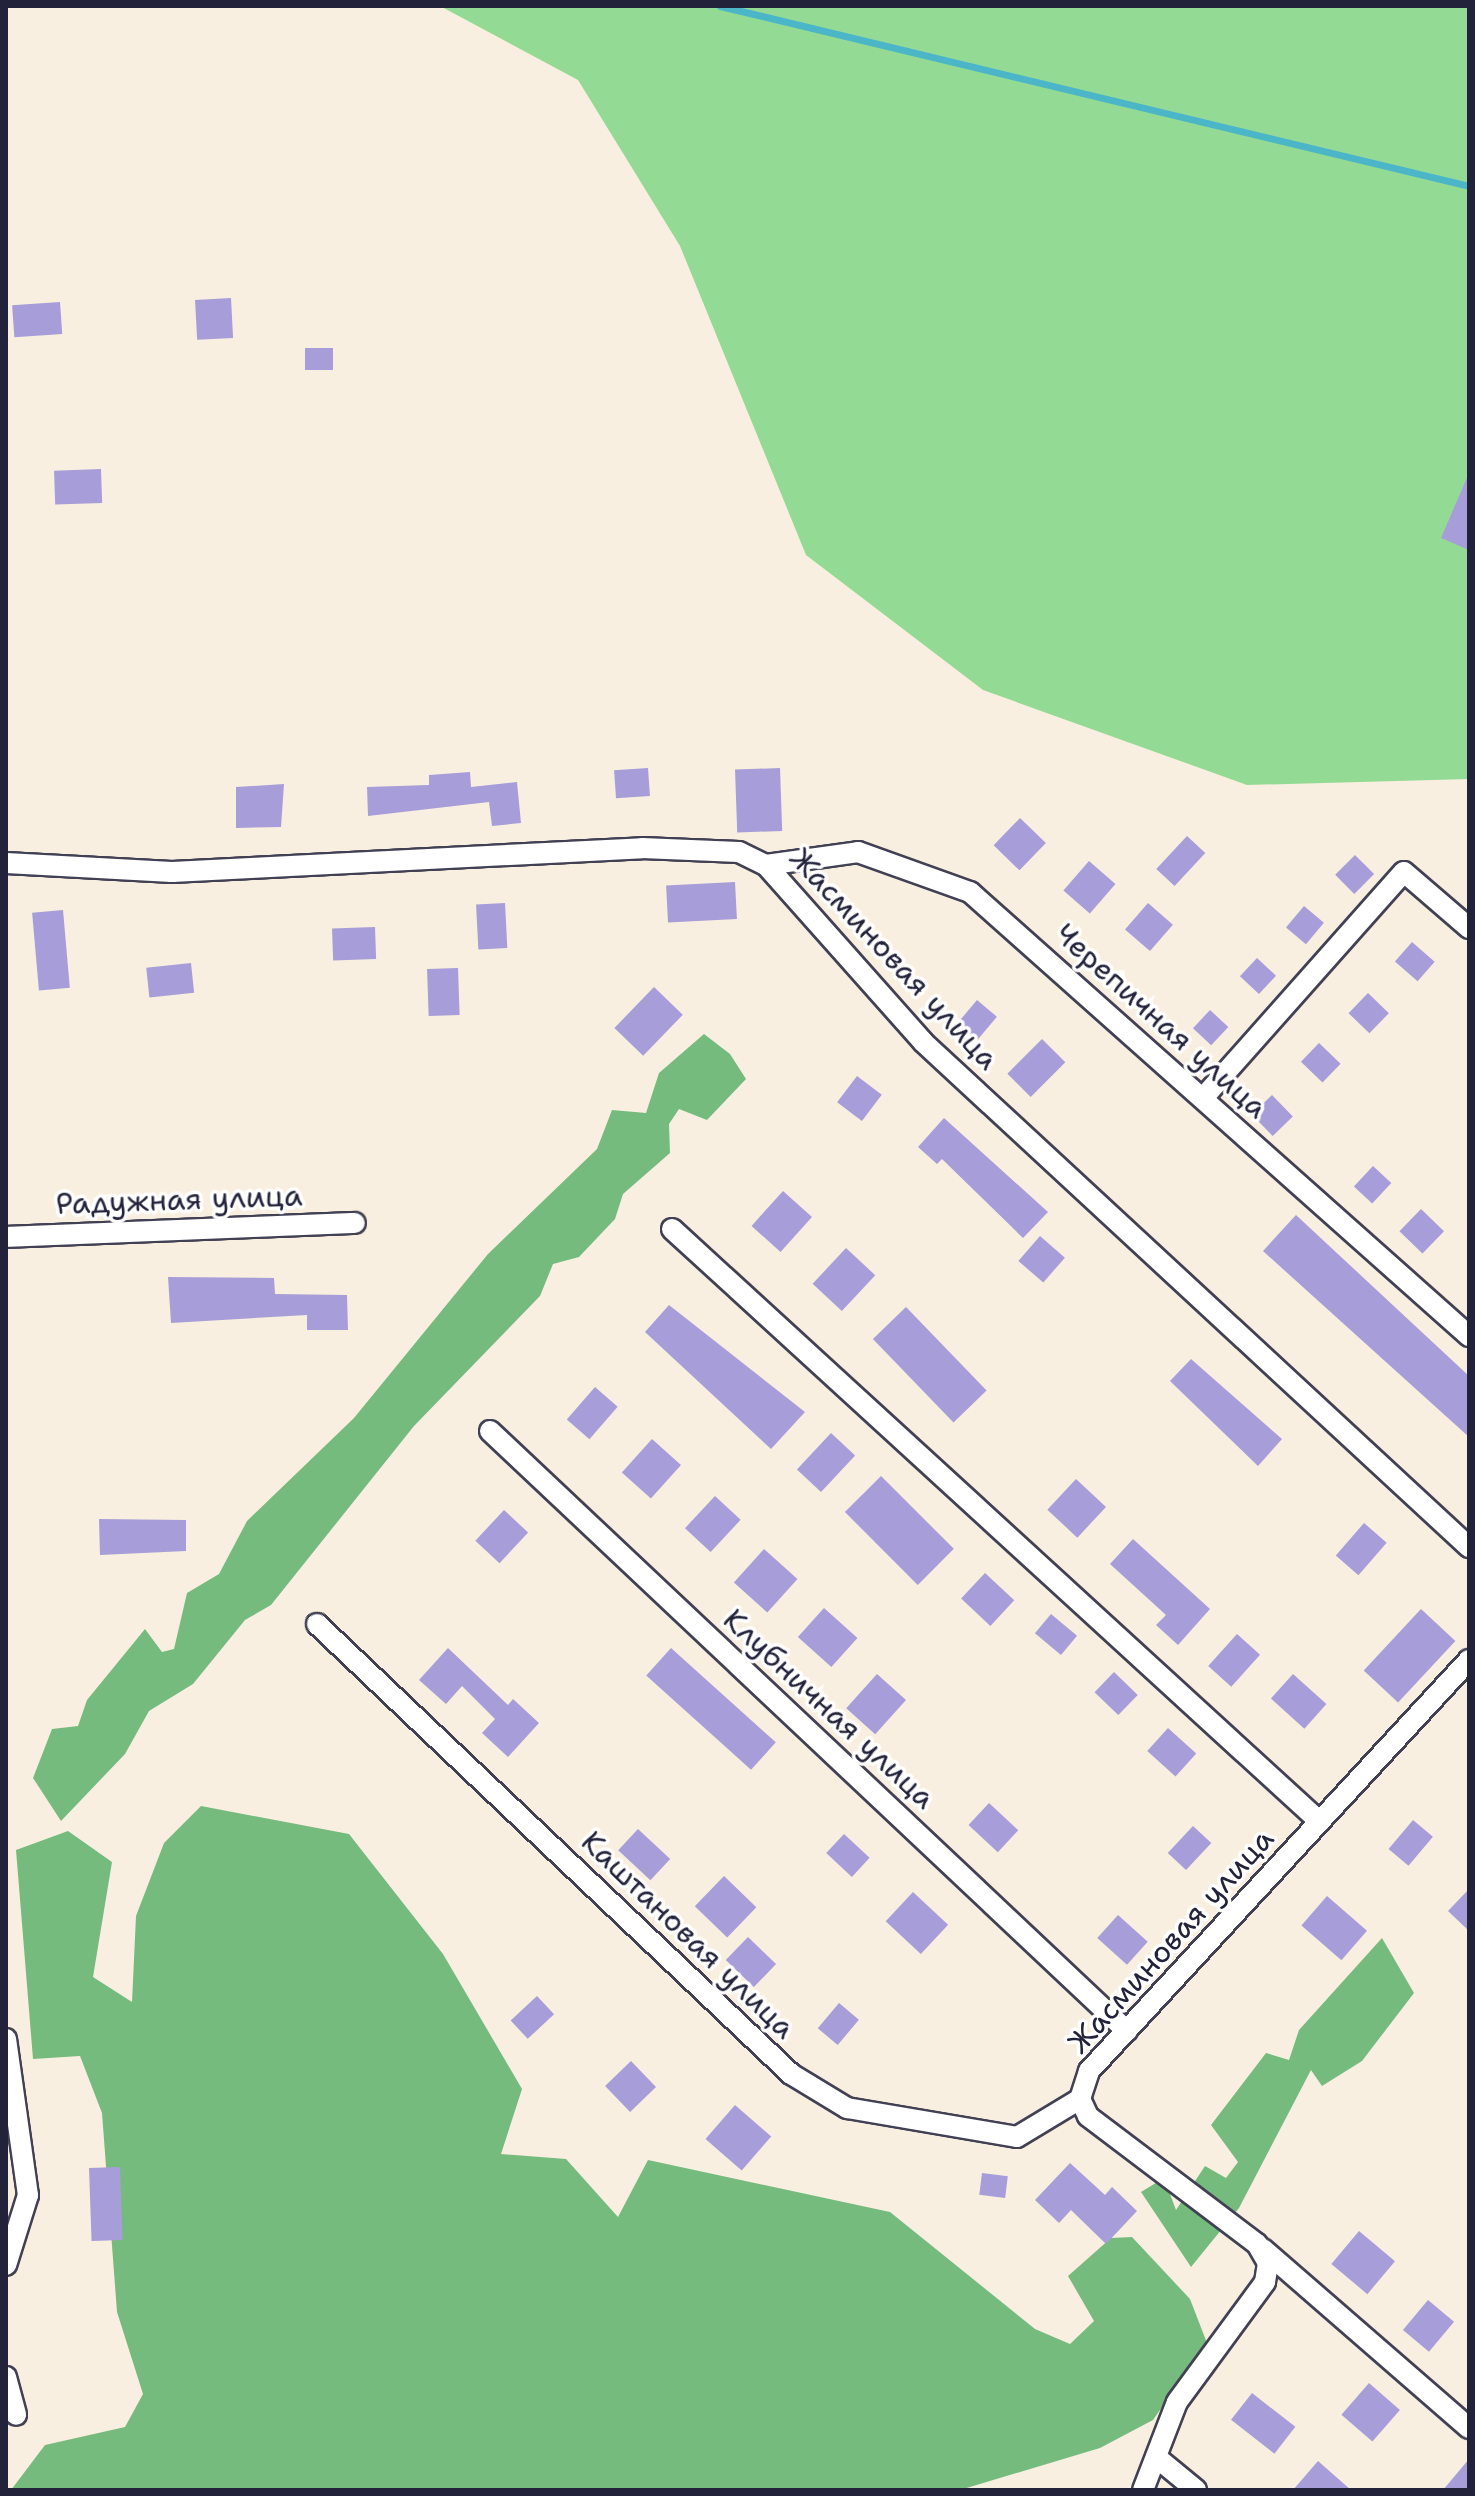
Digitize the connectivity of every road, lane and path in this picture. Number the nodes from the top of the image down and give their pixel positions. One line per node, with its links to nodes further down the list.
1 (6, 863): 2 (street, Жасминовая улица)
2 (766, 865): 4 (street, Черепичная улица); 10 (street, Жасминовая улица)
3 (1469, 928): 4 (street)
4 (1203, 1098): 8 (street, Черепичная улица)
5 (355, 1223): 7 (street, Радужная улица)
6 (672, 1229): 13 (street)
7 (6, 1237)
8 (1469, 1336)
9 (490, 1431): 14 (street, Клубничная улица)
10 (1469, 1547)
11 (317, 1624): 17 (street, Каштановая улица)
12 (1469, 1660): 13 (street, Жасминовая улица)
13 (1320, 1822): 14 (street, Жасминовая улица)
14 (1127, 2031): 17 (street, Жасминовая улица)
15 (6, 2039): 16 (street)
16 (8, 2086): 19 (street)
17 (1080, 2099): 18 (street, Жасминовая улица)
18 (1257, 2244): 22 (street, Жасминовая улица); 23 (street)
19 (6, 2265)
20 (6, 2377): 21 (street)
21 (16, 2415)
22 (1469, 2428)
23 (1156, 2457): 24 (street); 25 (street)
24 (1143, 2490)
25 (1196, 2490)

